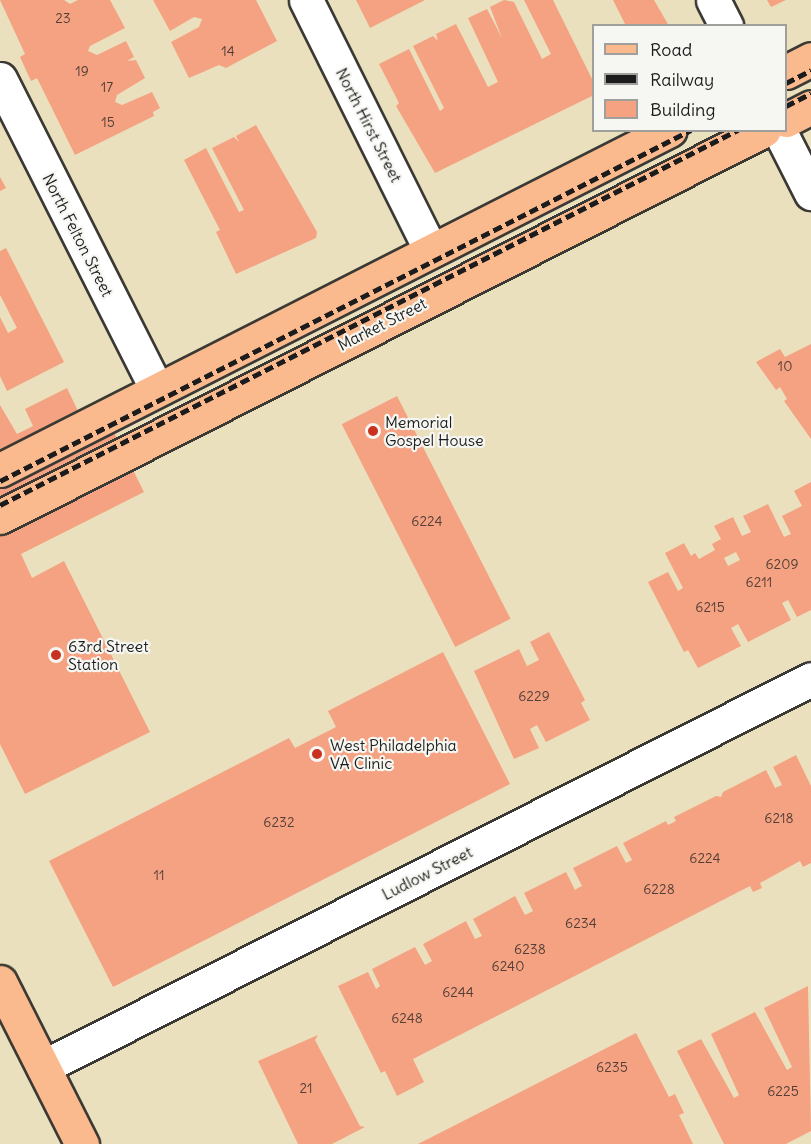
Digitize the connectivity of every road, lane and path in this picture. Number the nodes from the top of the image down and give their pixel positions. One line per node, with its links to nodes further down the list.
1 (306, 0): 13 (street, North Hirst Street)
2 (714, 0): 3 (street)
3 (725, 24)
4 (811, 59): 5 (main road)
5 (787, 71)
6 (0, 79): 14 (street, North Felton Street)
7 (811, 107): 8 (main road)
8 (787, 119)
9 (666, 132): 13 (main road)
10 (760, 132): 16 (main road, Market Street)
11 (780, 132): 12 (street)
12 (811, 193)
13 (431, 251): 14 (main road)
14 (157, 390): 15 (main road)
15 (0, 470)
16 (0, 517)
17 (811, 679): 19 (street, Ludlow Street)
18 (0, 982): 19 (main road)
19 (43, 1067): 20 (main road)
20 (82, 1144)

